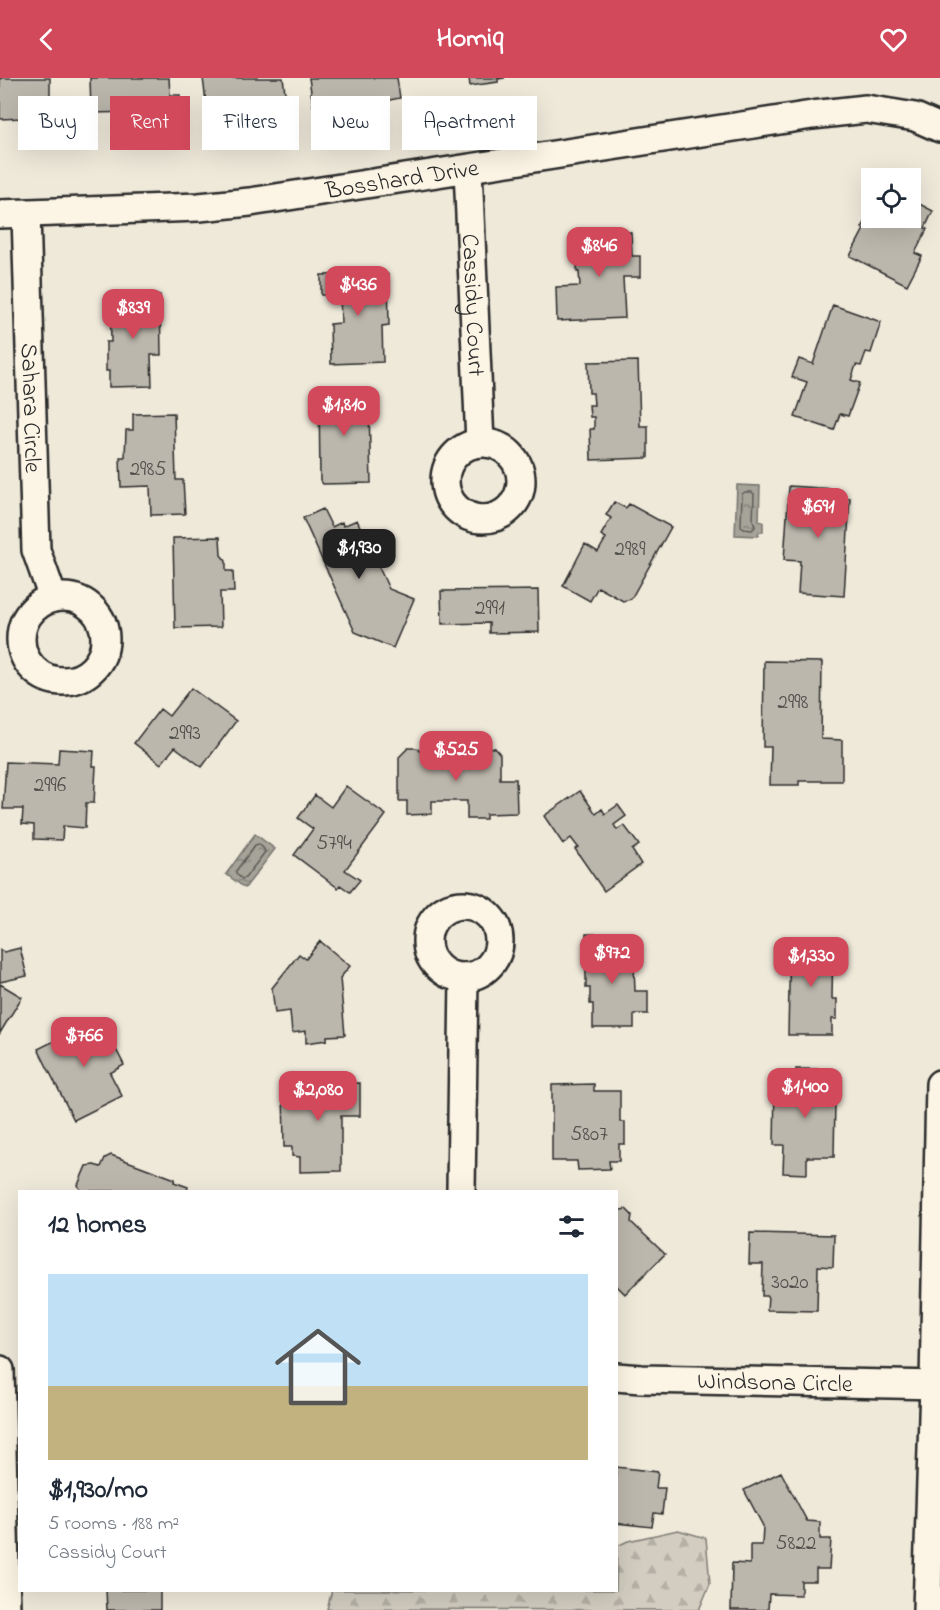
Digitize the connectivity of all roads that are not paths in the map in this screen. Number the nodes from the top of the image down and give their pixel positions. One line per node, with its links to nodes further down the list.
1 (940, 128): 2 (street, Bosshard Drive)
2 (468, 169): 3 (street, Bosshard Drive); 4 (street, Cassidy Court)
3 (13, 214): 5 (street, Sahara Circle)
4 (480, 443)
5 (53, 598)
6 (464, 977): 8 (street)
7 (940, 1084): 11 (street)
8 (461, 1190)
9 (0, 1370): 12 (street)
10 (618, 1377): 11 (street, Windsona Circle)
11 (937, 1384): 13 (street)
12 (6, 1610)
13 (927, 1610)

